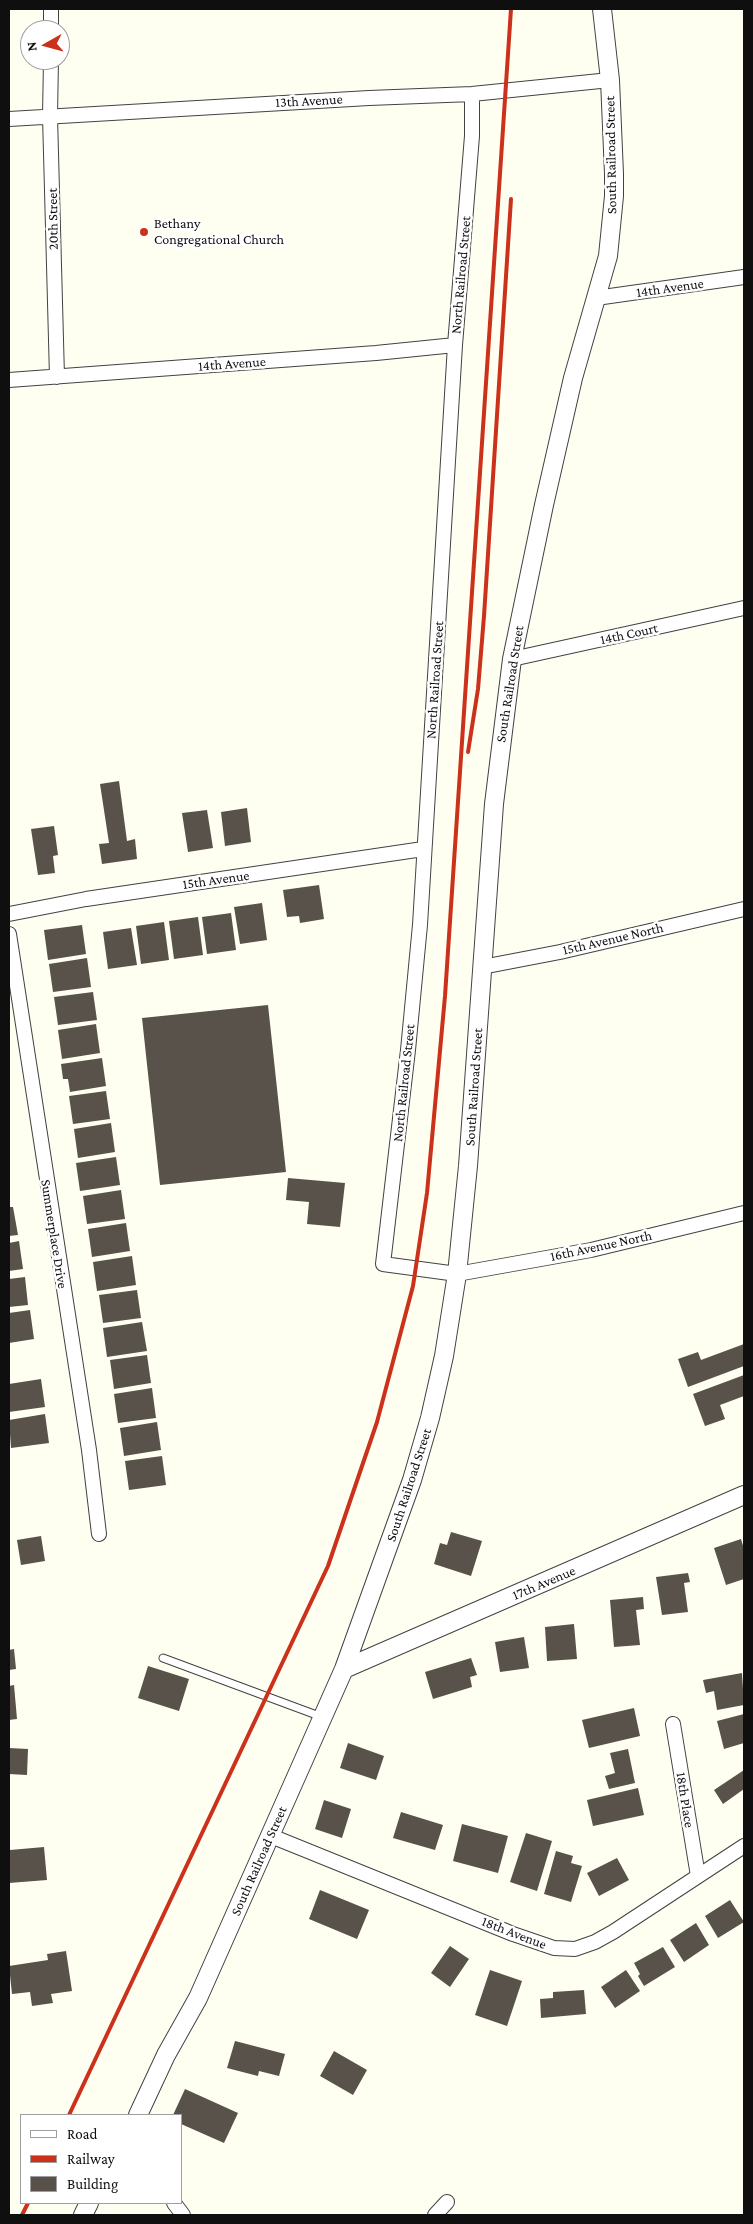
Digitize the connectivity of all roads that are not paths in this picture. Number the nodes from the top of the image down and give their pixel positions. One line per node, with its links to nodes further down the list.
1 (602, 9): 3 (street, South Railroad Street)
2 (51, 70): 5 (street, 20th Street)
3 (610, 80): 4 (street, 13th Avenue); 8 (street, South Railroad Street)
4 (472, 94): 5 (street, 13th Avenue); 9 (street, North Railroad Street)
5 (50, 116): 6 (street, 13th Avenue); 10 (street, 20th Street)
6 (9, 119)
7 (744, 277): 8 (street, 14th Avenue)
8 (596, 298): 13 (street, South Railroad Street)
9 (455, 345): 10 (street, 14th Avenue); 14 (street, North Railroad Street)
10 (57, 377): 11 (street, 14th Avenue)
11 (9, 380)
12 (744, 608): 13 (street, 14th Court)
13 (512, 659): 18 (street, South Railroad Street)
14 (423, 849): 16 (street, 15th Avenue); 20 (street, North Railroad Street)
15 (744, 909): 18 (street, 15th Avenue North)
16 (9, 914)
17 (9, 934): 23 (street, Summerplace Drive)
18 (482, 967): 21 (street, South Railroad Street)
19 (744, 1213): 21 (street, 16th Avenue North)
20 (383, 1264): 21 (street, 16th Avenue North)
21 (457, 1274): 25 (street, South Railroad Street)
22 (744, 1495): 25 (street, 17th Avenue)
23 (99, 1534)
24 (163, 1658): 26 (lane)
25 (344, 1670): 26 (street, South Railroad Street)
26 (323, 1717): 28 (street, South Railroad Street)
27 (673, 1724): 30 (street, 18th Place)
28 (270, 1836): 30 (street, 18th Avenue); 31 (street, South Railroad Street)
29 (744, 1846): 30 (street, 18th Avenue)
30 (698, 1876)
31 (138, 2114)
32 (447, 2202): 35 (street)
33 (175, 2204): 34 (street)
34 (183, 2215)
35 (435, 2215)

